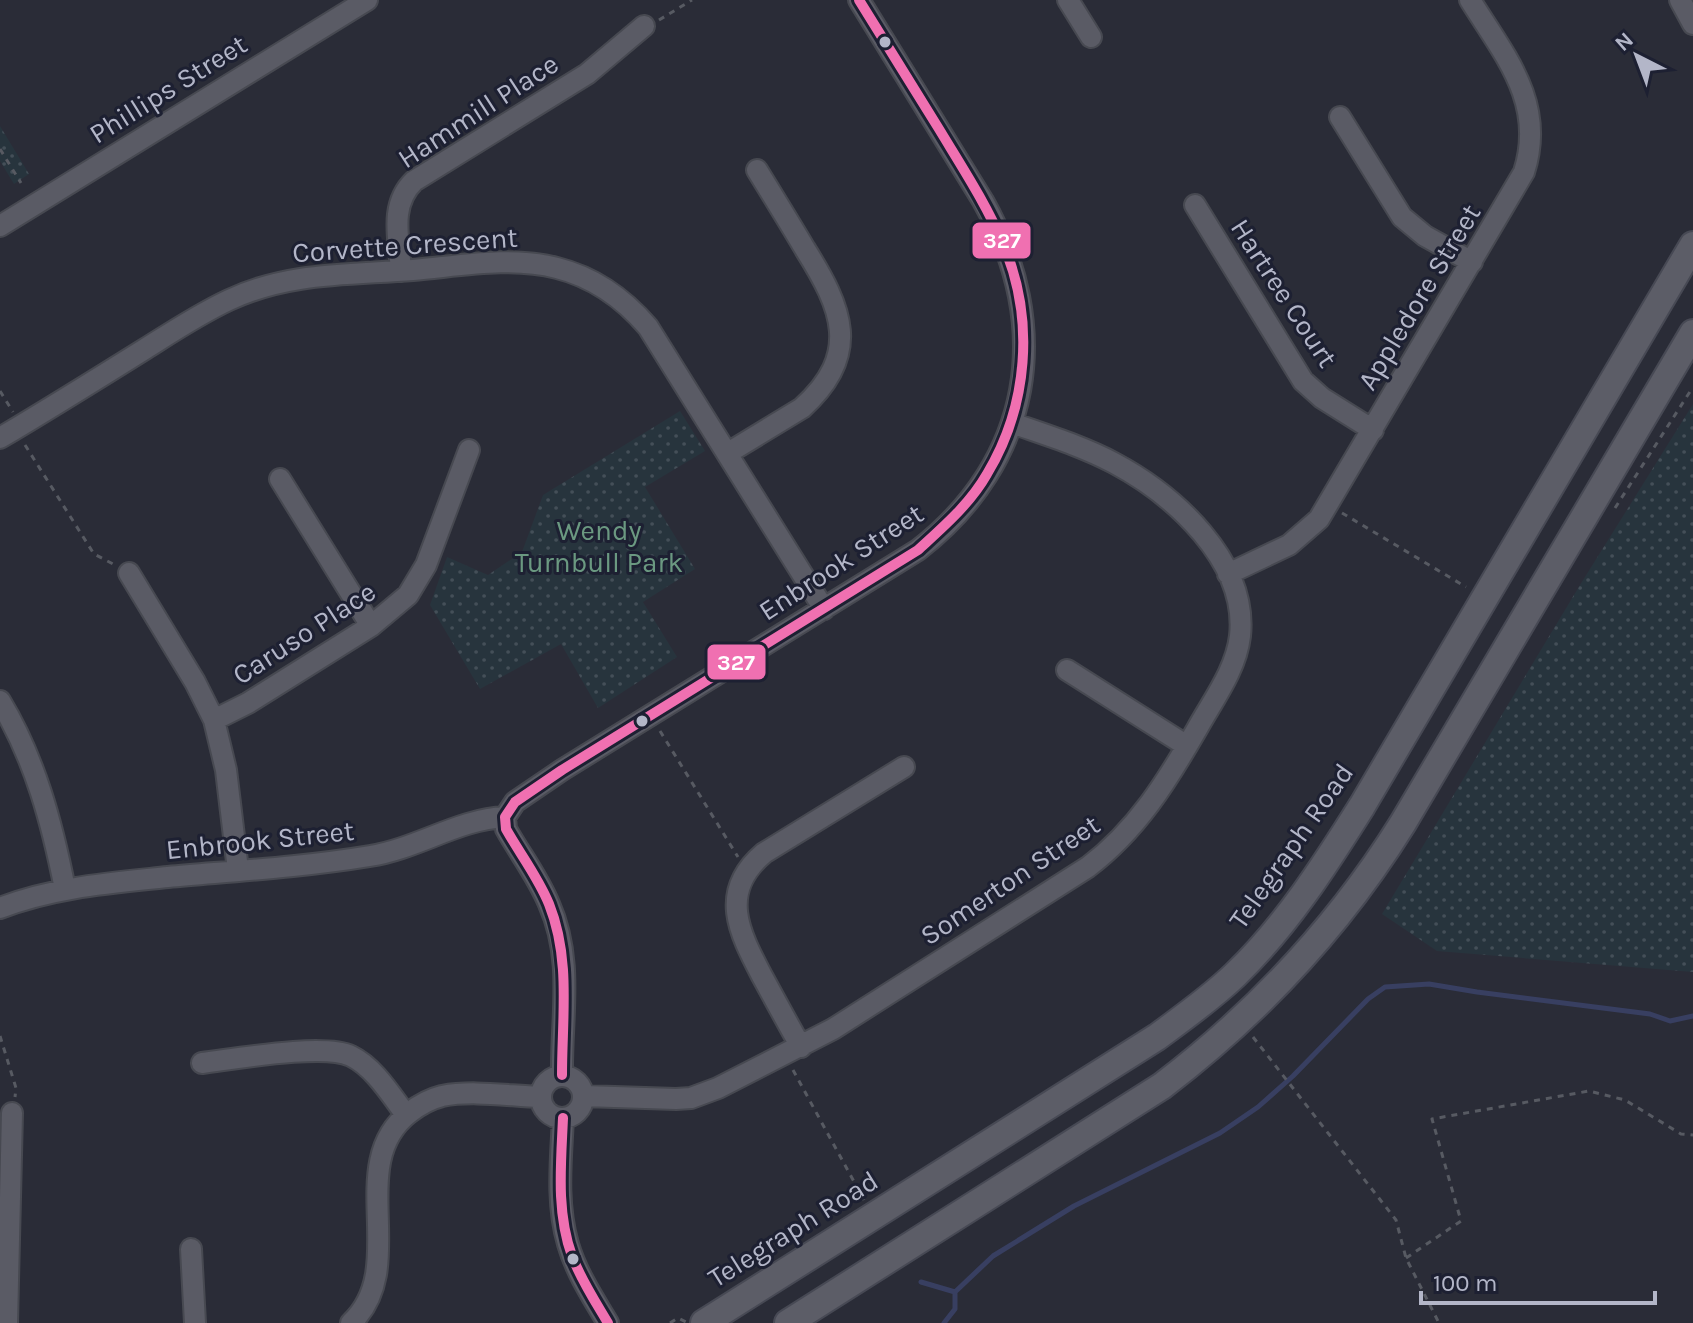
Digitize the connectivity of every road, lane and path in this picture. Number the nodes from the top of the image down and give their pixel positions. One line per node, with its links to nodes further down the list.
1 (367, 0): 7 (street, Phillips Street)
2 (692, 0): 9 (path)
3 (859, 0): 22 (street, Enbrook Street)
4 (1068, 0): 10 (street)
5 (1470, 0): 18 (street, Appledore Street)
6 (1680, 0): 8 (street)
7 (337, 8): 16 (street, Phillips Street)
8 (1693, 24)
9 (644, 26): 19 (street, Hammill Place)
10 (1091, 37)
11 (1340, 117): 18 (street)
12 (0, 149): 14 (path)
13 (757, 170): 26 (street)
14 (21, 183)
15 (1195, 205): 24 (street, Hartree Court)
16 (0, 226)
17 (1693, 245): 65 (main road, Telegraph Road)
18 (1472, 262): 24 (street, Appledore Street)
19 (401, 271): 23 (street, Corvette Crescent); 26 (street, Corvette Crescent)
20 (1693, 333): 66 (main road)
21 (0, 391): 23 (path)
22 (1012, 423): 30 (street, Somerton Street); 32 (street, Enbrook Street)
23 (12, 430): 29 (path)
24 (1373, 430): 28 (street, Appledore Street)
25 (469, 450): 33 (street, Caruso Place)
26 (728, 453): 32 (street, Corvette Crescent)
27 (280, 479): 33 (street)
28 (1329, 505): 30 (street, Appledore Street); 31 (path)
29 (129, 573): 37 (street)
30 (1228, 574): 38 (street, Somerton Street)
31 (1469, 589)
32 (824, 609): 36 (street, Enbrook Street)
33 (371, 626): 37 (street, Caruso Place)
34 (1067, 670): 38 (street)
35 (1, 706): 43 (street)
36 (651, 716): 40 (street, Enbrook Street); 41 (path)
37 (214, 720): 42 (street)
38 (1187, 746): 47 (street, Somerton Street)
39 (904, 767): 41 (street)
40 (505, 817): 42 (street, Enbrook Street); 49 (street)
41 (748, 869): 47 (street)
42 (238, 870): 43 (street, Enbrook Street)
43 (65, 889): 44 (street, Enbrook Street)
44 (0, 908)
45 (0, 1036): 52 (path)
46 (1253, 1036): 58 (path)
47 (793, 1052): 50 (street, Somerton Street); 56 (path)
48 (202, 1063): 53 (street)
49 (562, 1075): 50 (street); 51 (street)
50 (584, 1096): 54 (street)
51 (540, 1097): 53 (street); 54 (street)
52 (12, 1113): 60 (street)
53 (406, 1115): 62 (street)
54 (563, 1118): 63 (street)
55 (1693, 1135): 58 (path)
56 (865, 1201)
57 (191, 1249): 61 (street)
58 (1406, 1258): 67 (path)
59 (678, 1318): 64 (path)
60 (7, 1323)
61 (195, 1323)
62 (351, 1323)
63 (608, 1323)
64 (670, 1323)
65 (704, 1323)
66 (788, 1323)
67 (1439, 1323)

